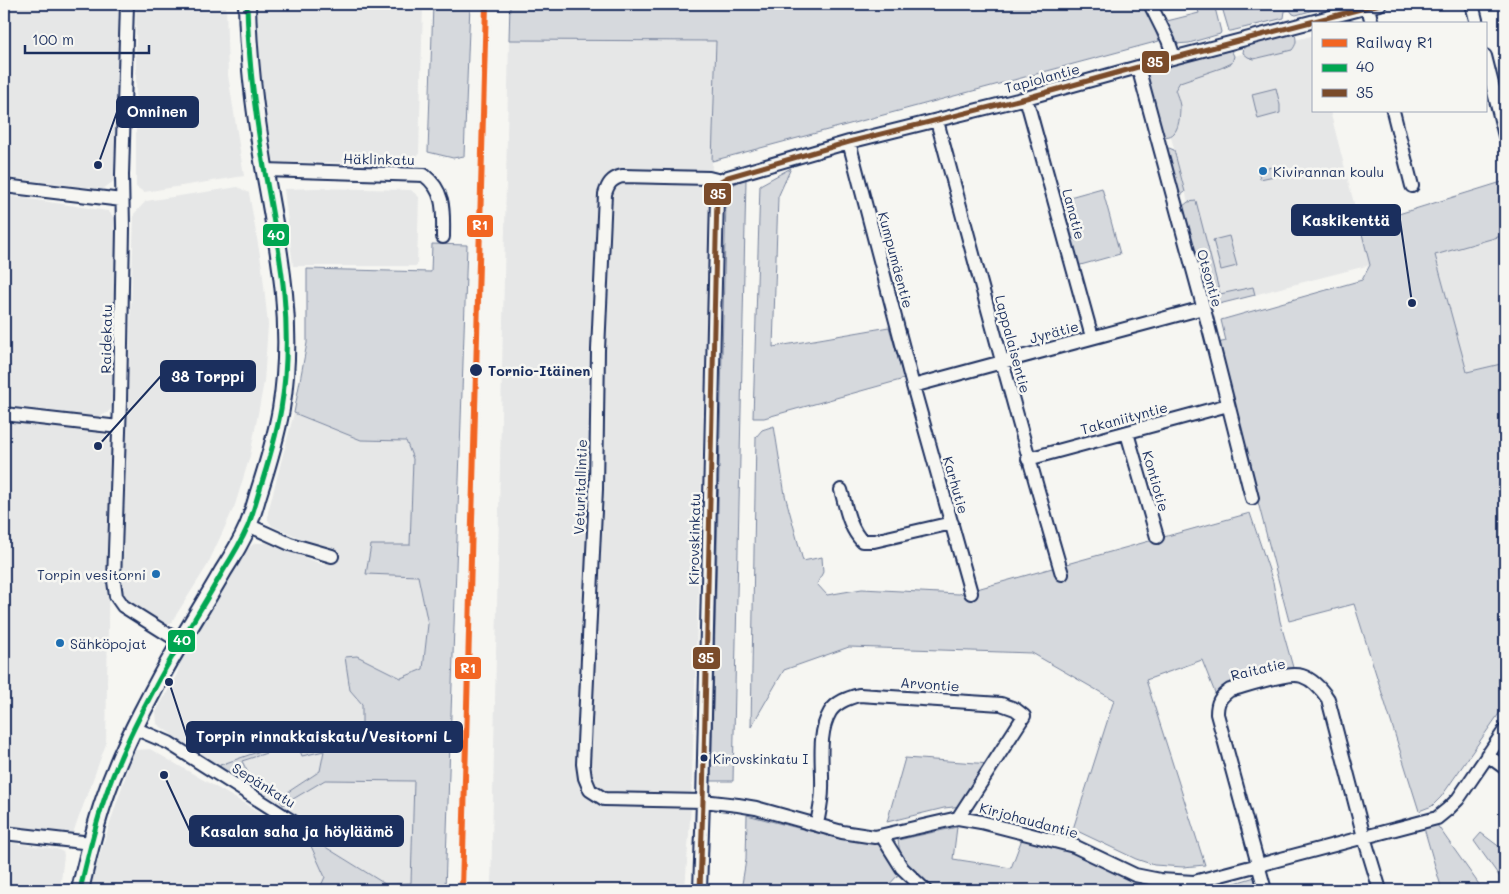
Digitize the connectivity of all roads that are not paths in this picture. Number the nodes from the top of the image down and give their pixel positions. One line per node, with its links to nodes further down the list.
1 (127, 4): 22 (street, Raidekatu)
2 (247, 4): 18 (main road)
3 (1150, 4): 9 (street)
4 (1472, 4): 8 (street)
5 (1374, 5): 6 (street, Tapiolantie); 7 (street)
6 (1342, 8): 9 (street, Tapiolantie)
7 (1372, 22)
8 (1476, 22)
9 (1174, 57): 11 (street, Tapiolantie)
10 (1486, 58): 12 (street)
11 (1138, 67): 13 (street, Tapiolantie); 24 (street, Otsontie)
12 (1500, 90): 16 (street)
13 (1026, 98): 15 (street, Tapiolantie); 25 (street, Lanatie)
14 (1393, 112): 21 (street)
15 (937, 121): 17 (street, Tapiolantie); 26 (street, Lappalaisentie)
16 (1505, 136)
17 (849, 142): 19 (street, Tapiolantie); 27 (street, Kumpumäentie)
18 (265, 170): 23 (street, Häklinkatu); 36 (main road)
19 (720, 185): 46 (street, Kirovskinkatu); 46 (street, Veturitallintie)
20 (4, 186): 22 (street)
21 (1412, 186)
22 (122, 200): 30 (street, Raidekatu)
23 (443, 237)
24 (1203, 308): 25 (street, Jyrätie); 28 (street, Otsontie)
25 (1092, 338): 26 (street, Jyrätie)
26 (1003, 361): 27 (street, Jyrätie); 32 (street, Lappalaisentie)
27 (913, 386): 35 (street, Karhutie)
28 (1228, 405): 31 (street, Takaniityntie); 34 (street, Otsontie)
29 (4, 414): 30 (street)
30 (119, 427): 41 (street, Raidekatu)
31 (1127, 434): 32 (street, Takaniityntie); 37 (street, Kontiotie)
32 (1028, 459): 39 (street, Lappalaisentie)
33 (841, 490): 35 (street)
34 (1252, 498)
35 (952, 523): 40 (street, Karhutie)
36 (248, 525): 38 (street); 41 (main road)
37 (1157, 536)
38 (332, 556)
39 (1062, 574)
40 (971, 593)
41 (180, 642): 42 (main road)
42 (134, 728): 49 (street, Sepänkatu); 53 (main road)
43 (1505, 730): 44 (street, Kirjohaudantie)
44 (1487, 755): 45 (street); 52 (street, Kirjohaudantie)
45 (1505, 768)
46 (703, 801): 48 (street, Kirjohaudantie); 56 (street, Kirovskinkatu)
47 (958, 818): 48 (street, Arvontie); 51 (street, Kirjohaudantie); 54 (street, Kirjohaudantie)
48 (817, 824): 51 (street, Kirjohaudantie)
49 (298, 825)
50 (4, 833): 53 (street)
51 (882, 836): 57 (street)
52 (1364, 837): 54 (street, Kirjohaudantie); 54 (street, Raitatie); 59 (street, Raitatie)
53 (91, 843): 55 (main road)
54 (1257, 866): 58 (street, Raitatie)
55 (80, 890)
56 (700, 890)
57 (925, 890)
58 (1265, 890)
59 (1380, 890)

